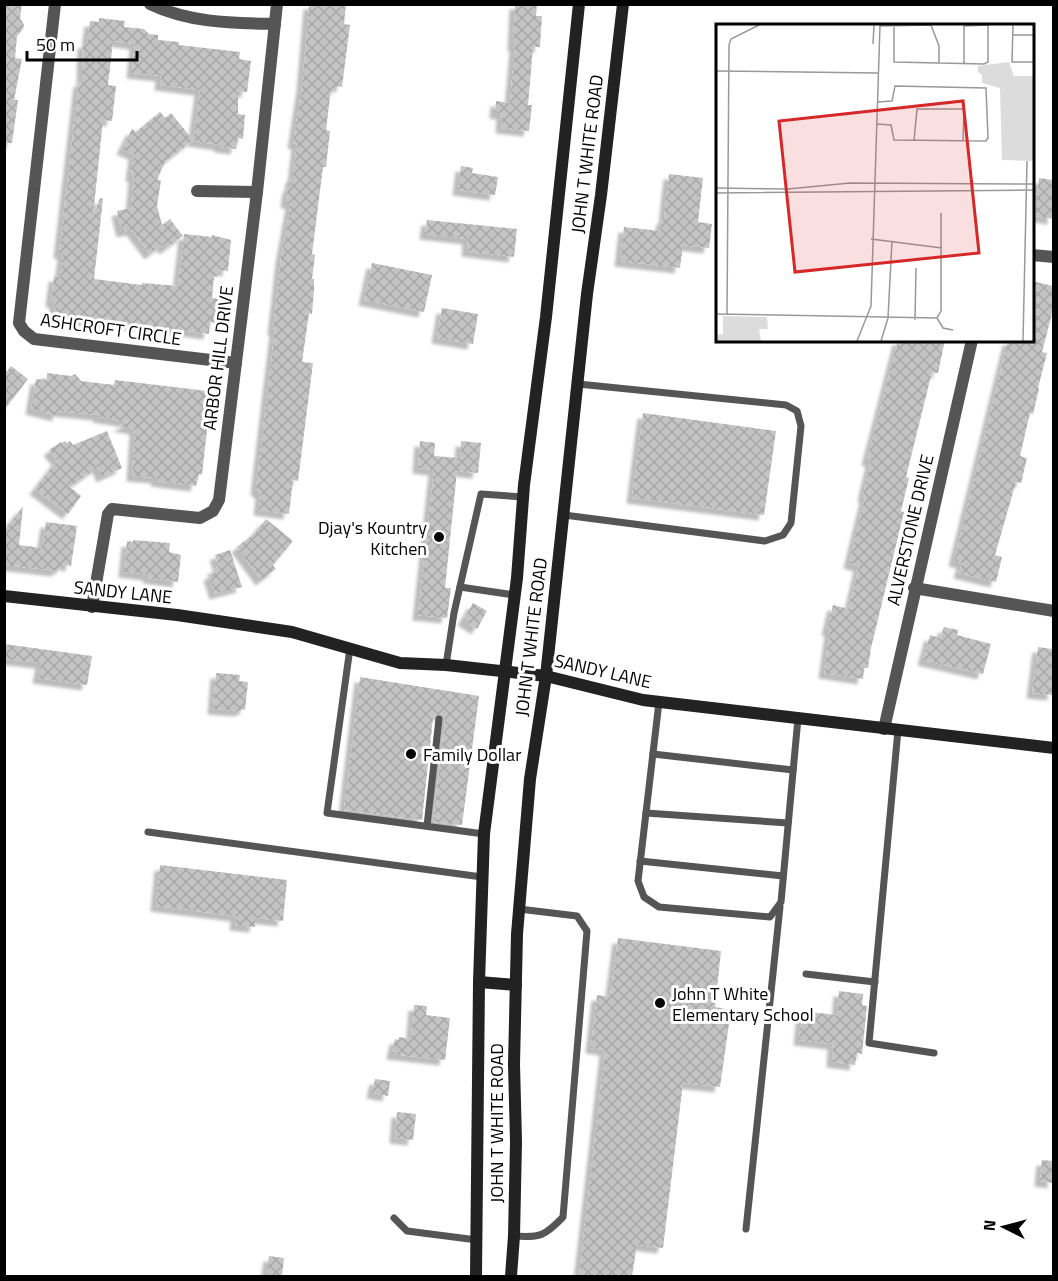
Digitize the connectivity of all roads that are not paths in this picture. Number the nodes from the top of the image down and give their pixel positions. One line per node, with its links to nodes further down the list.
1 (56, 4): 12 (street, ASHCROFT CIRCLE)
2 (150, 4): 6 (street)
3 (277, 4): 6 (street, ARBOR HILL DRIVE)
4 (579, 4): 14 (main road, JOHN T WHITE ROAD)
5 (623, 4): 13 (main road, JOHN T WHITE ROAD)
6 (275, 24): 8 (street, ARBOR HILL DRIVE)
7 (197, 191): 8 (street)
8 (257, 192): 12 (street, ARBOR HILL DRIVE)
9 (1034, 255): 10 (street)
10 (1053, 257)
11 (972, 342): 17 (street, ALVERSTONE DRIVE)
12 (236, 363): 20 (street, ARBOR HILL DRIVE)
13 (578, 384): 15 (main road, JOHN T WHITE ROAD); 15 (lane)
14 (524, 497): 16 (lane); 18 (main road, JOHN T WHITE ROAD)
15 (564, 515): 25 (main road, JOHN T WHITE ROAD)
16 (459, 587): 18 (lane); 23 (lane)
17 (915, 588): 21 (street); 29 (street, ALVERSTONE DRIVE)
18 (514, 595): 24 (main road, JOHN T WHITE ROAD)
19 (4, 596): 20 (main road, SANDY LANE)
20 (92, 607): 22 (main road, SANDY LANE)
21 (1053, 611)
22 (350, 648): 23 (main road, SANDY LANE); 36 (lane)
23 (446, 665): 24 (main road, SANDY LANE)
24 (504, 671): 25 (main road, SANDY LANE); 38 (main road, JOHN T WHITE ROAD)
25 (546, 676): 26 (main road, SANDY LANE); 43 (main road, JOHN T WHITE ROAD)
26 (659, 702): 27 (main road, SANDY LANE); 32 (lane)
27 (798, 718): 29 (main road, SANDY LANE); 33 (lane)
28 (439, 719): 36 (lane)
29 (884, 729): 30 (main road, SANDY LANE)
30 (898, 730): 31 (main road, SANDY LANE); 46 (lane)
31 (1053, 748)
32 (653, 754): 33 (lane); 34 (lane)
33 (793, 770): 35 (lane)
34 (646, 813): 35 (lane); 39 (lane)
35 (788, 823): 40 (lane)
36 (427, 826): 38 (lane)
37 (148, 832): 41 (lane)
38 (484, 834): 41 (main road, JOHN T WHITE ROAD)
39 (640, 861): 40 (lane); 42 (lane)
40 (783, 876): 42 (lane)
41 (482, 877): 45 (main road, JOHN T WHITE ROAD)
42 (781, 902): 50 (lane)
43 (519, 909): 47 (main road, JOHN T WHITE ROAD); 51 (lane)
44 (806, 974): 46 (lane)
45 (479, 982): 47 (main road); 52 (main road, JOHN T WHITE ROAD)
46 (875, 982): 48 (lane)
47 (516, 985): 51 (main road, JOHN T WHITE ROAD)
48 (934, 1053)
49 (394, 1218): 52 (lane)
50 (746, 1228)
51 (514, 1236): 54 (main road, JOHN T WHITE ROAD)
52 (477, 1240): 53 (main road, JOHN T WHITE ROAD)
53 (476, 1276)
54 (511, 1276)

